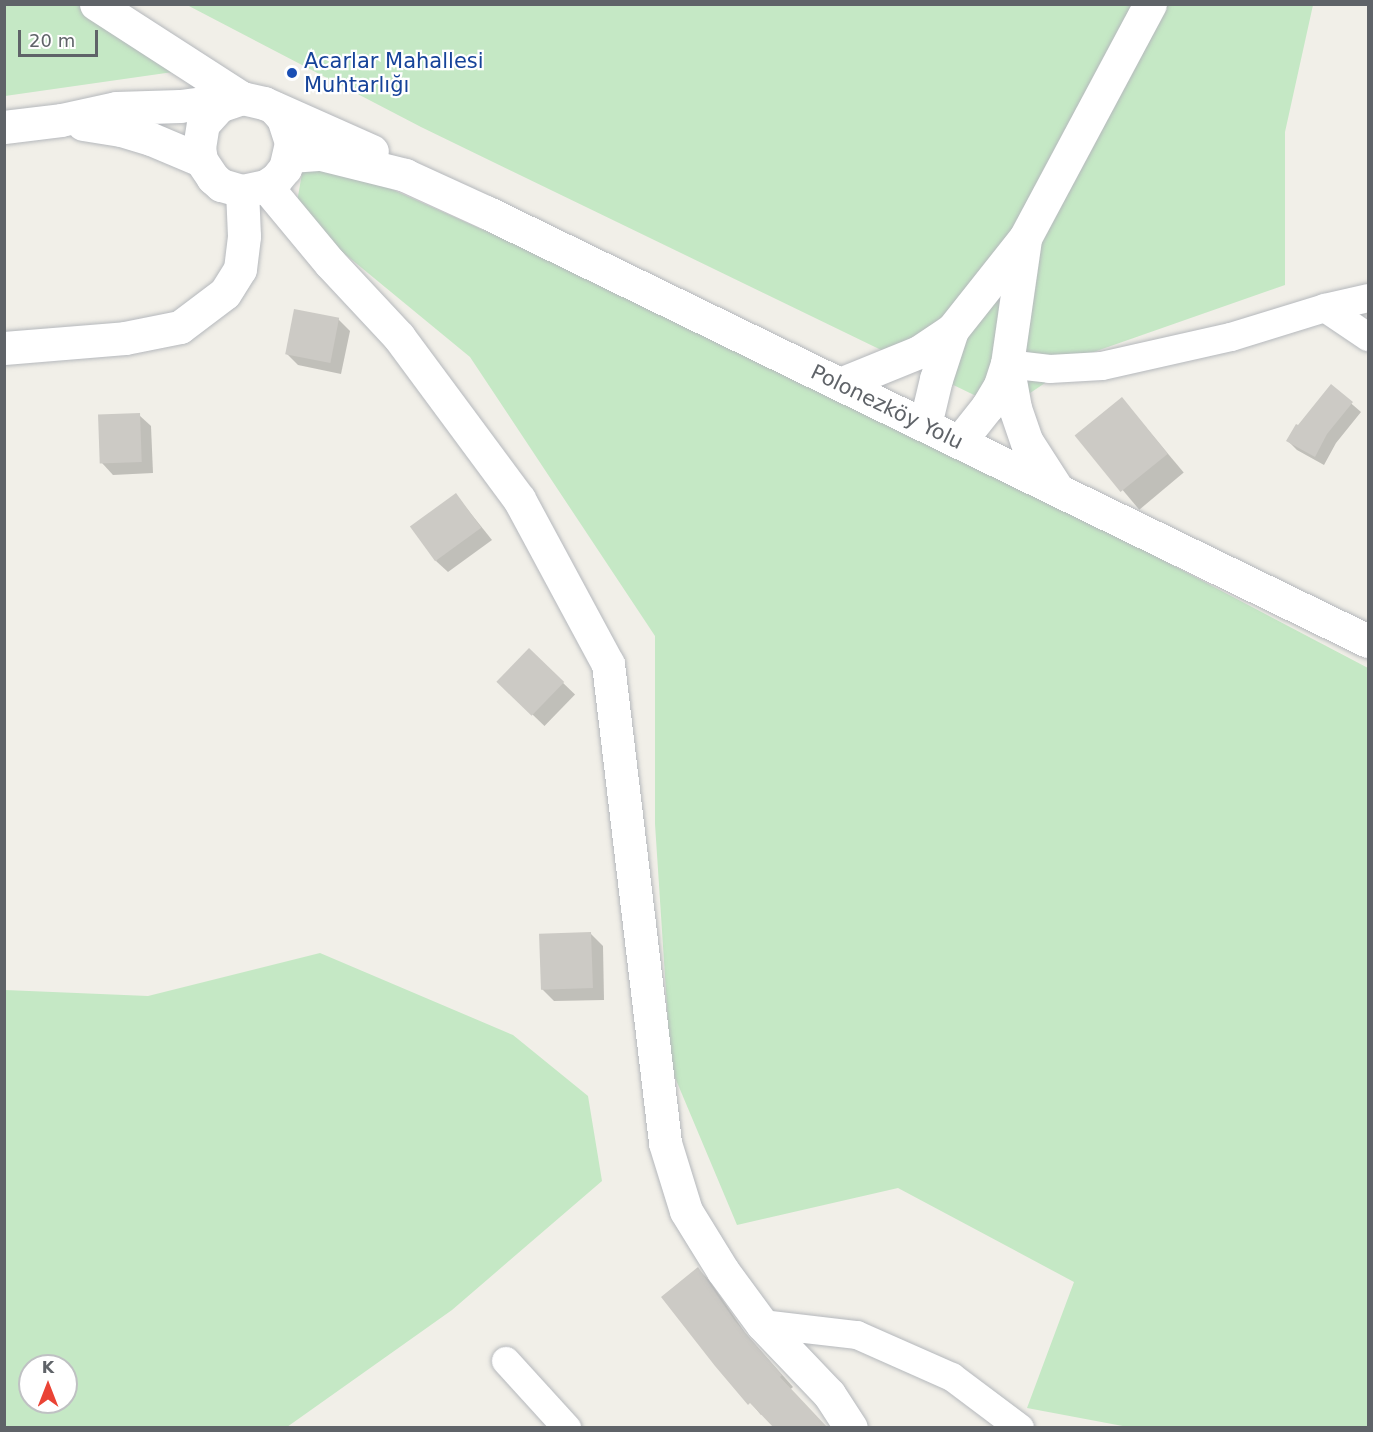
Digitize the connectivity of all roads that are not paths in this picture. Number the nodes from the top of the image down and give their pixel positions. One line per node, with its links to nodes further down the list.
1 (96, 4): 3 (street)
2 (1150, 4): 11 (street)
3 (242, 98): 4 (street); 5 (street); 8 (street)
4 (274, 108): 7 (street); 9 (street)
5 (61, 120): 6 (street); 8 (street)
6 (4, 127)
7 (290, 156): 9 (street); 10 (street)
8 (201, 160): 10 (street)
9 (405, 176): 18 (street, Polonezköy Yolu)
10 (254, 188): 16 (street); 23 (street)
11 (1025, 238): 14 (street); 17 (street)
12 (1368, 298): 13 (street)
13 (1325, 308): 15 (street); 17 (street)
14 (952, 330): 18 (street); 19 (street)
15 (1368, 337)
16 (4, 348)
17 (1007, 364): 20 (street); 21 (street)
18 (840, 384): 19 (street, Polonezköy Yolu)
19 (925, 425): 20 (street, Polonezköy Yolu)
20 (960, 441): 21 (street, Polonezköy Yolu)
21 (1056, 487): 22 (street, Polonezköy Yolu)
22 (1368, 641)
23 (762, 1324): 26 (street); 27 (street)
24 (506, 1361): 25 (street)
25 (567, 1428)
26 (851, 1428)
27 (1020, 1428)

